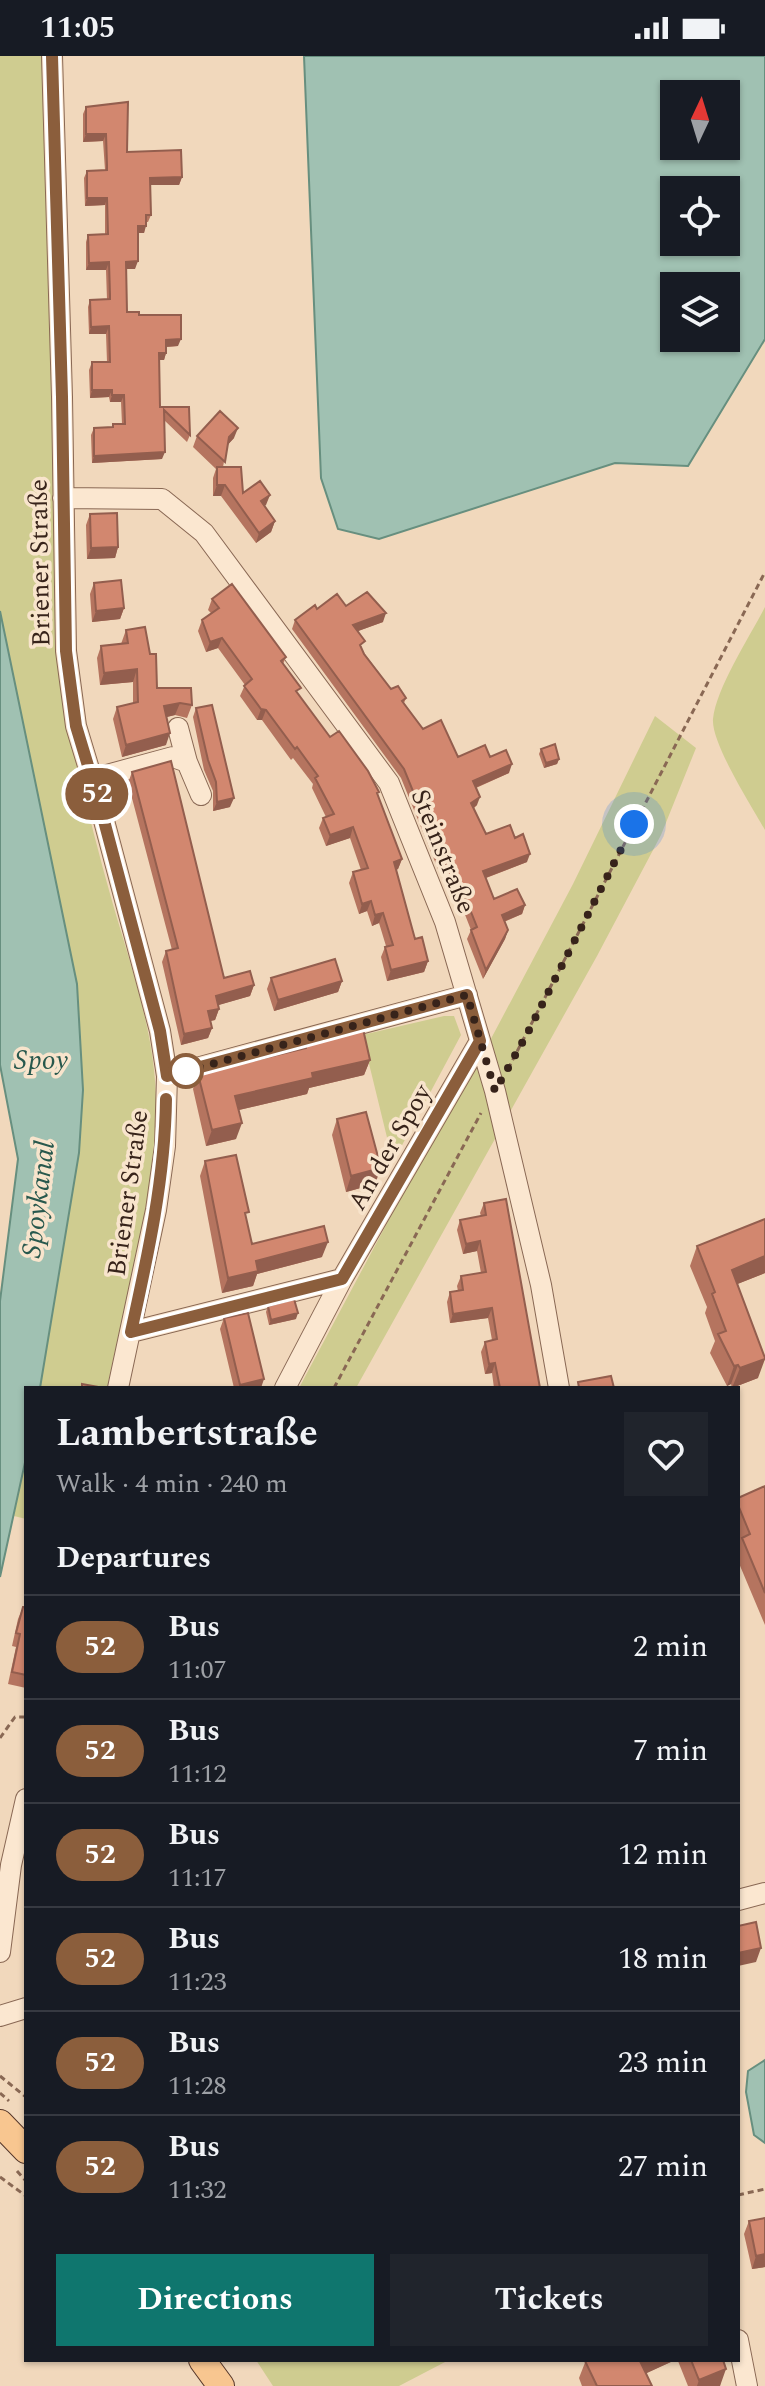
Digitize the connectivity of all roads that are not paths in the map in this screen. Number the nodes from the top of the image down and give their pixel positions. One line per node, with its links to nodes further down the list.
1 (52, 56): 2 (street, Briener Straße)
2 (63, 498): 5 (street, Briener Straße); 7 (street, Steinstraße)
3 (178, 728): 4 (street)
4 (187, 762): 5 (street); 6 (street)
5 (92, 779): 9 (street, Briener Straße)
6 (201, 795)
7 (467, 995): 8 (street, Steinstraße); 9 (street)
8 (480, 1041): 10 (street, An der Spoy); 14 (street, Steinstraße)
9 (167, 1076): 11 (street, Briener Straße)
10 (342, 1279): 11 (street); 13 (street, An der Spoy)
11 (131, 1332): 12 (street, Briener Straße)
12 (118, 1386)
13 (286, 1386)
14 (559, 1386)
15 (24, 1808): 18 (street)
16 (765, 1893): 17 (street)
17 (740, 1899)
18 (0, 1952)
19 (24, 2009): 20 (street)
20 (0, 2016)
21 (0, 2123): 22 (main road)
22 (24, 2148)
23 (740, 2350): 26 (street)
24 (203, 2362): 25 (main road)
25 (221, 2386)
26 (747, 2386)

